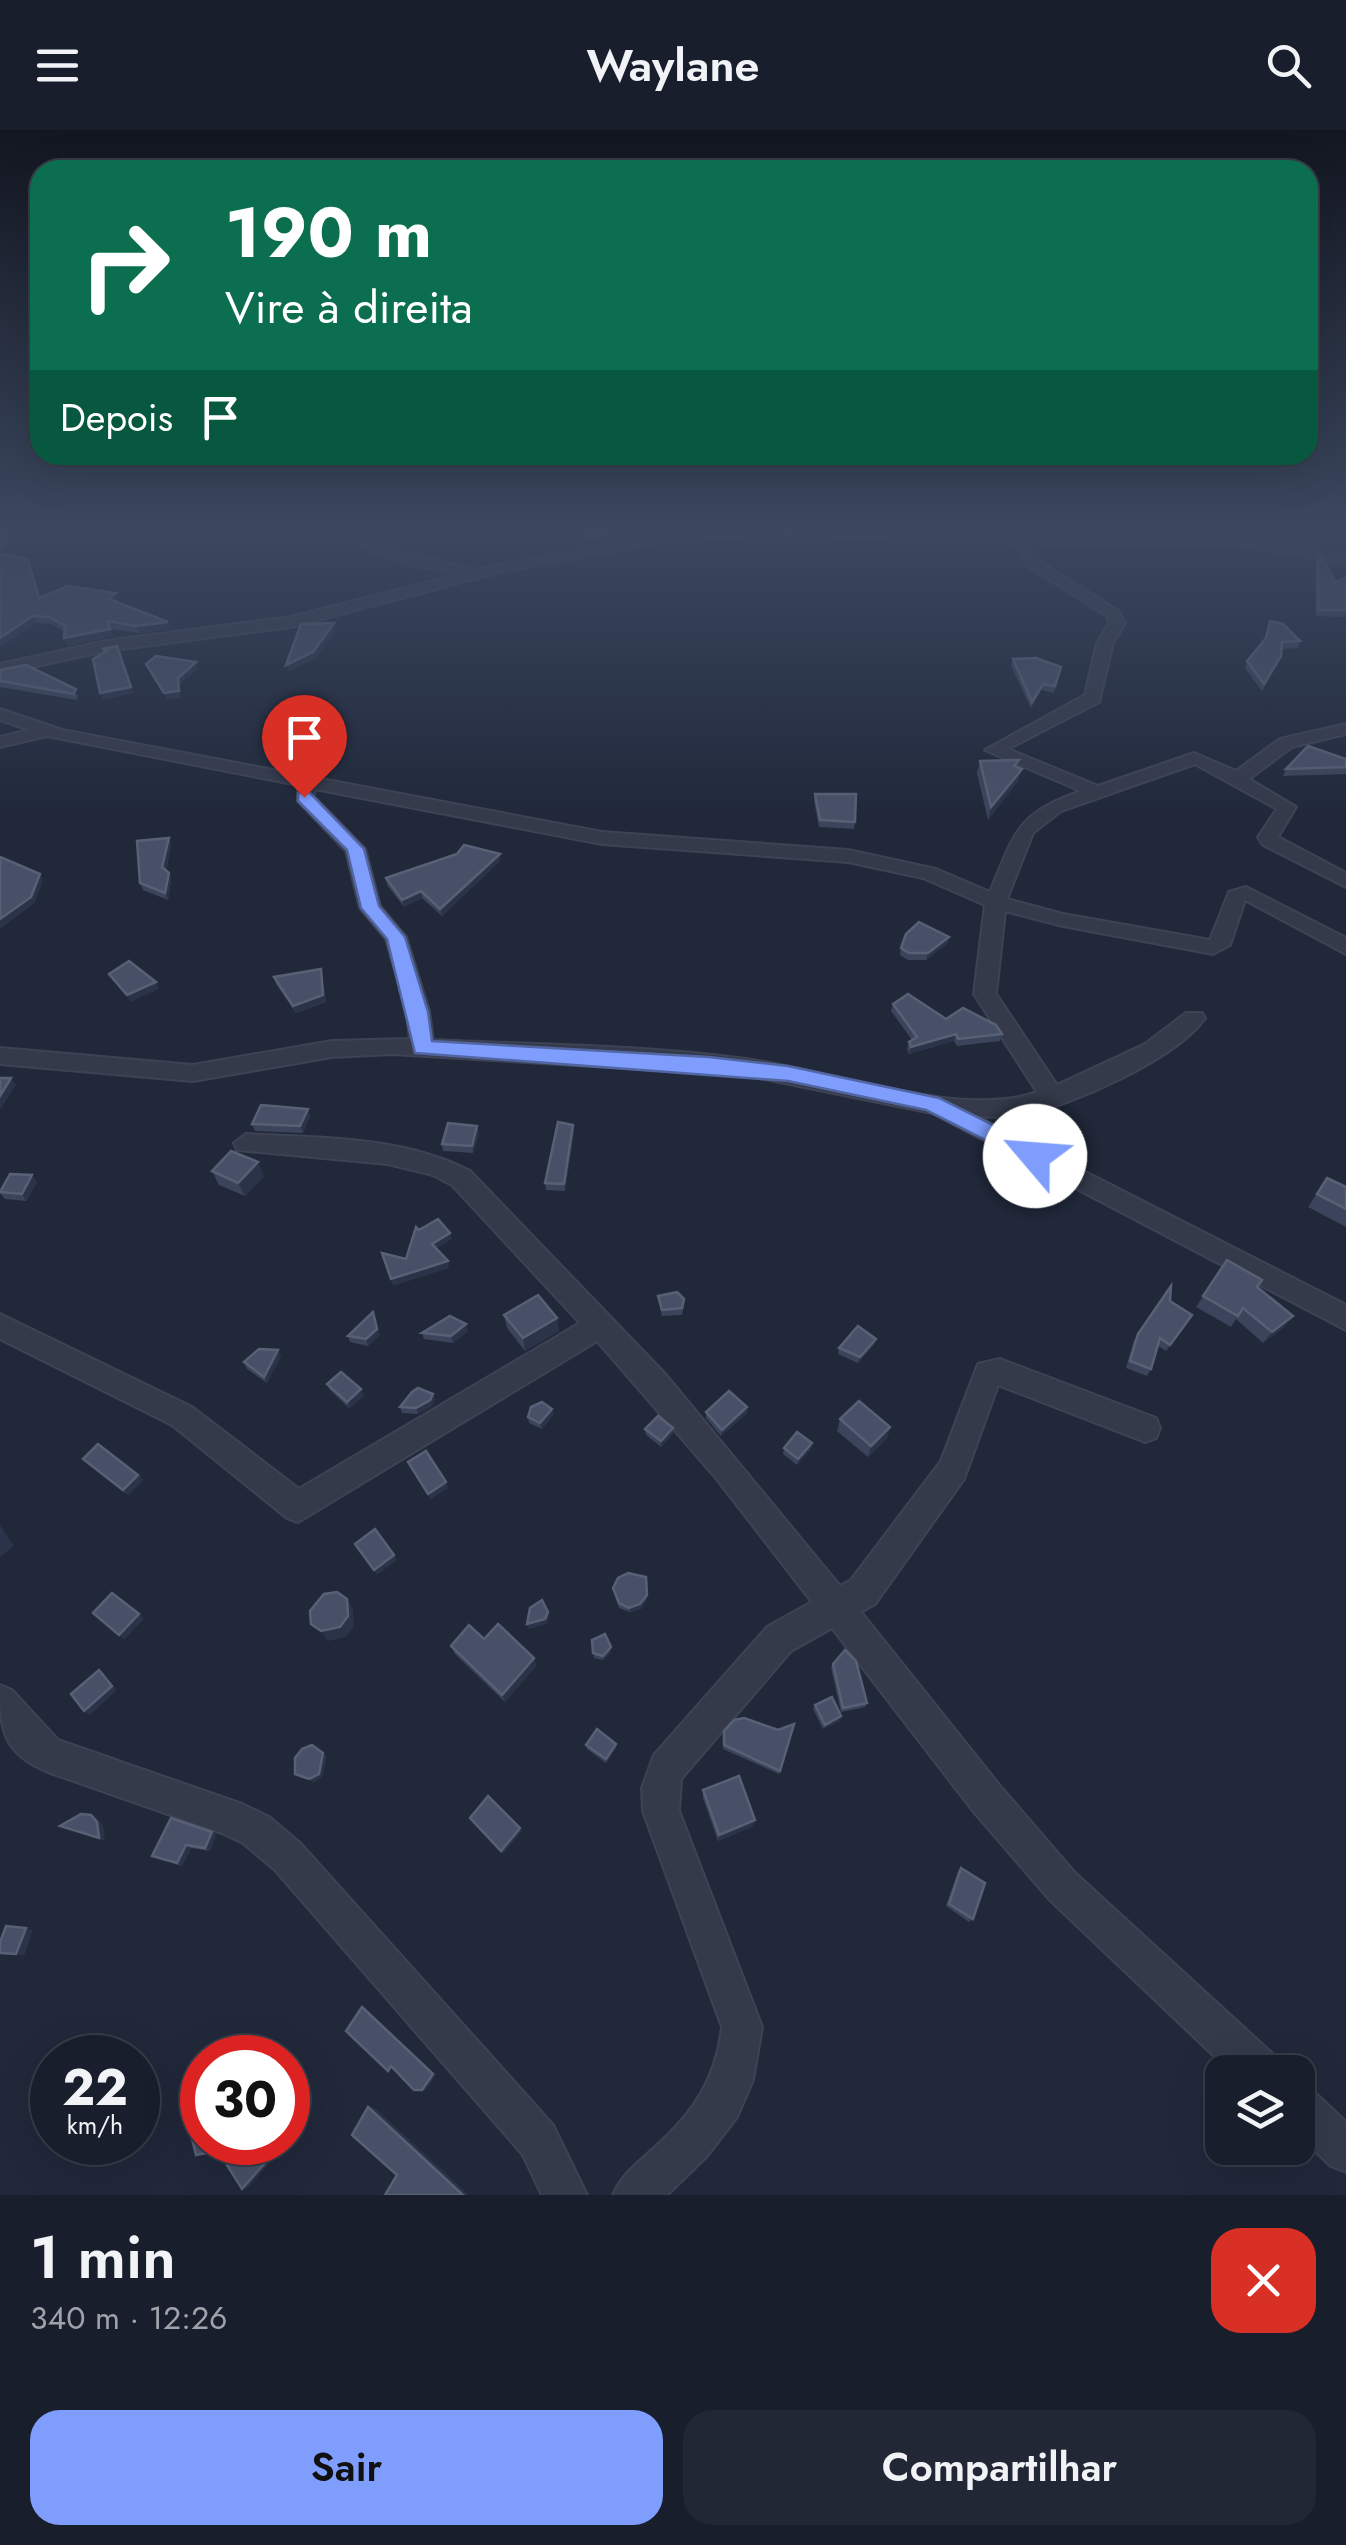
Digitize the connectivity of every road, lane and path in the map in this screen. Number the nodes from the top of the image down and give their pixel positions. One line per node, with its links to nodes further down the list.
1 (263, 625): 3 (street)
2 (1115, 625): 10 (street)
3 (5, 670)
4 (0, 714): 6 (street)
5 (1346, 729): 8 (street)
6 (46, 731): 7 (street); 9 (street)
7 (0, 742)
8 (1240, 776): 10 (street); 11 (street)
9 (308, 779): 12 (street); 15 (street)
10 (1094, 790): 12 (street)
11 (1346, 881)
12 (996, 902): 13 (street); 17 (street)
13 (1346, 947)
14 (1194, 1018): 17 (street)
15 (423, 1048): 16 (street); 18 (street)
16 (0, 1056)
17 (1052, 1098): 18 (street)
18 (932, 1104): 20 (street)
19 (246, 1144): 21 (street)
20 (1346, 1318)
21 (600, 1325): 22 (street); 24 (street)
22 (0, 1326)
23 (1145, 1428): 24 (street)
24 (839, 1609): 26 (street); 30 (street)
25 (0, 1702): 29 (street)
26 (1244, 2055)
27 (1315, 2122): 28 (street)
28 (1346, 2151)
29 (565, 2195)
30 (635, 2195)

